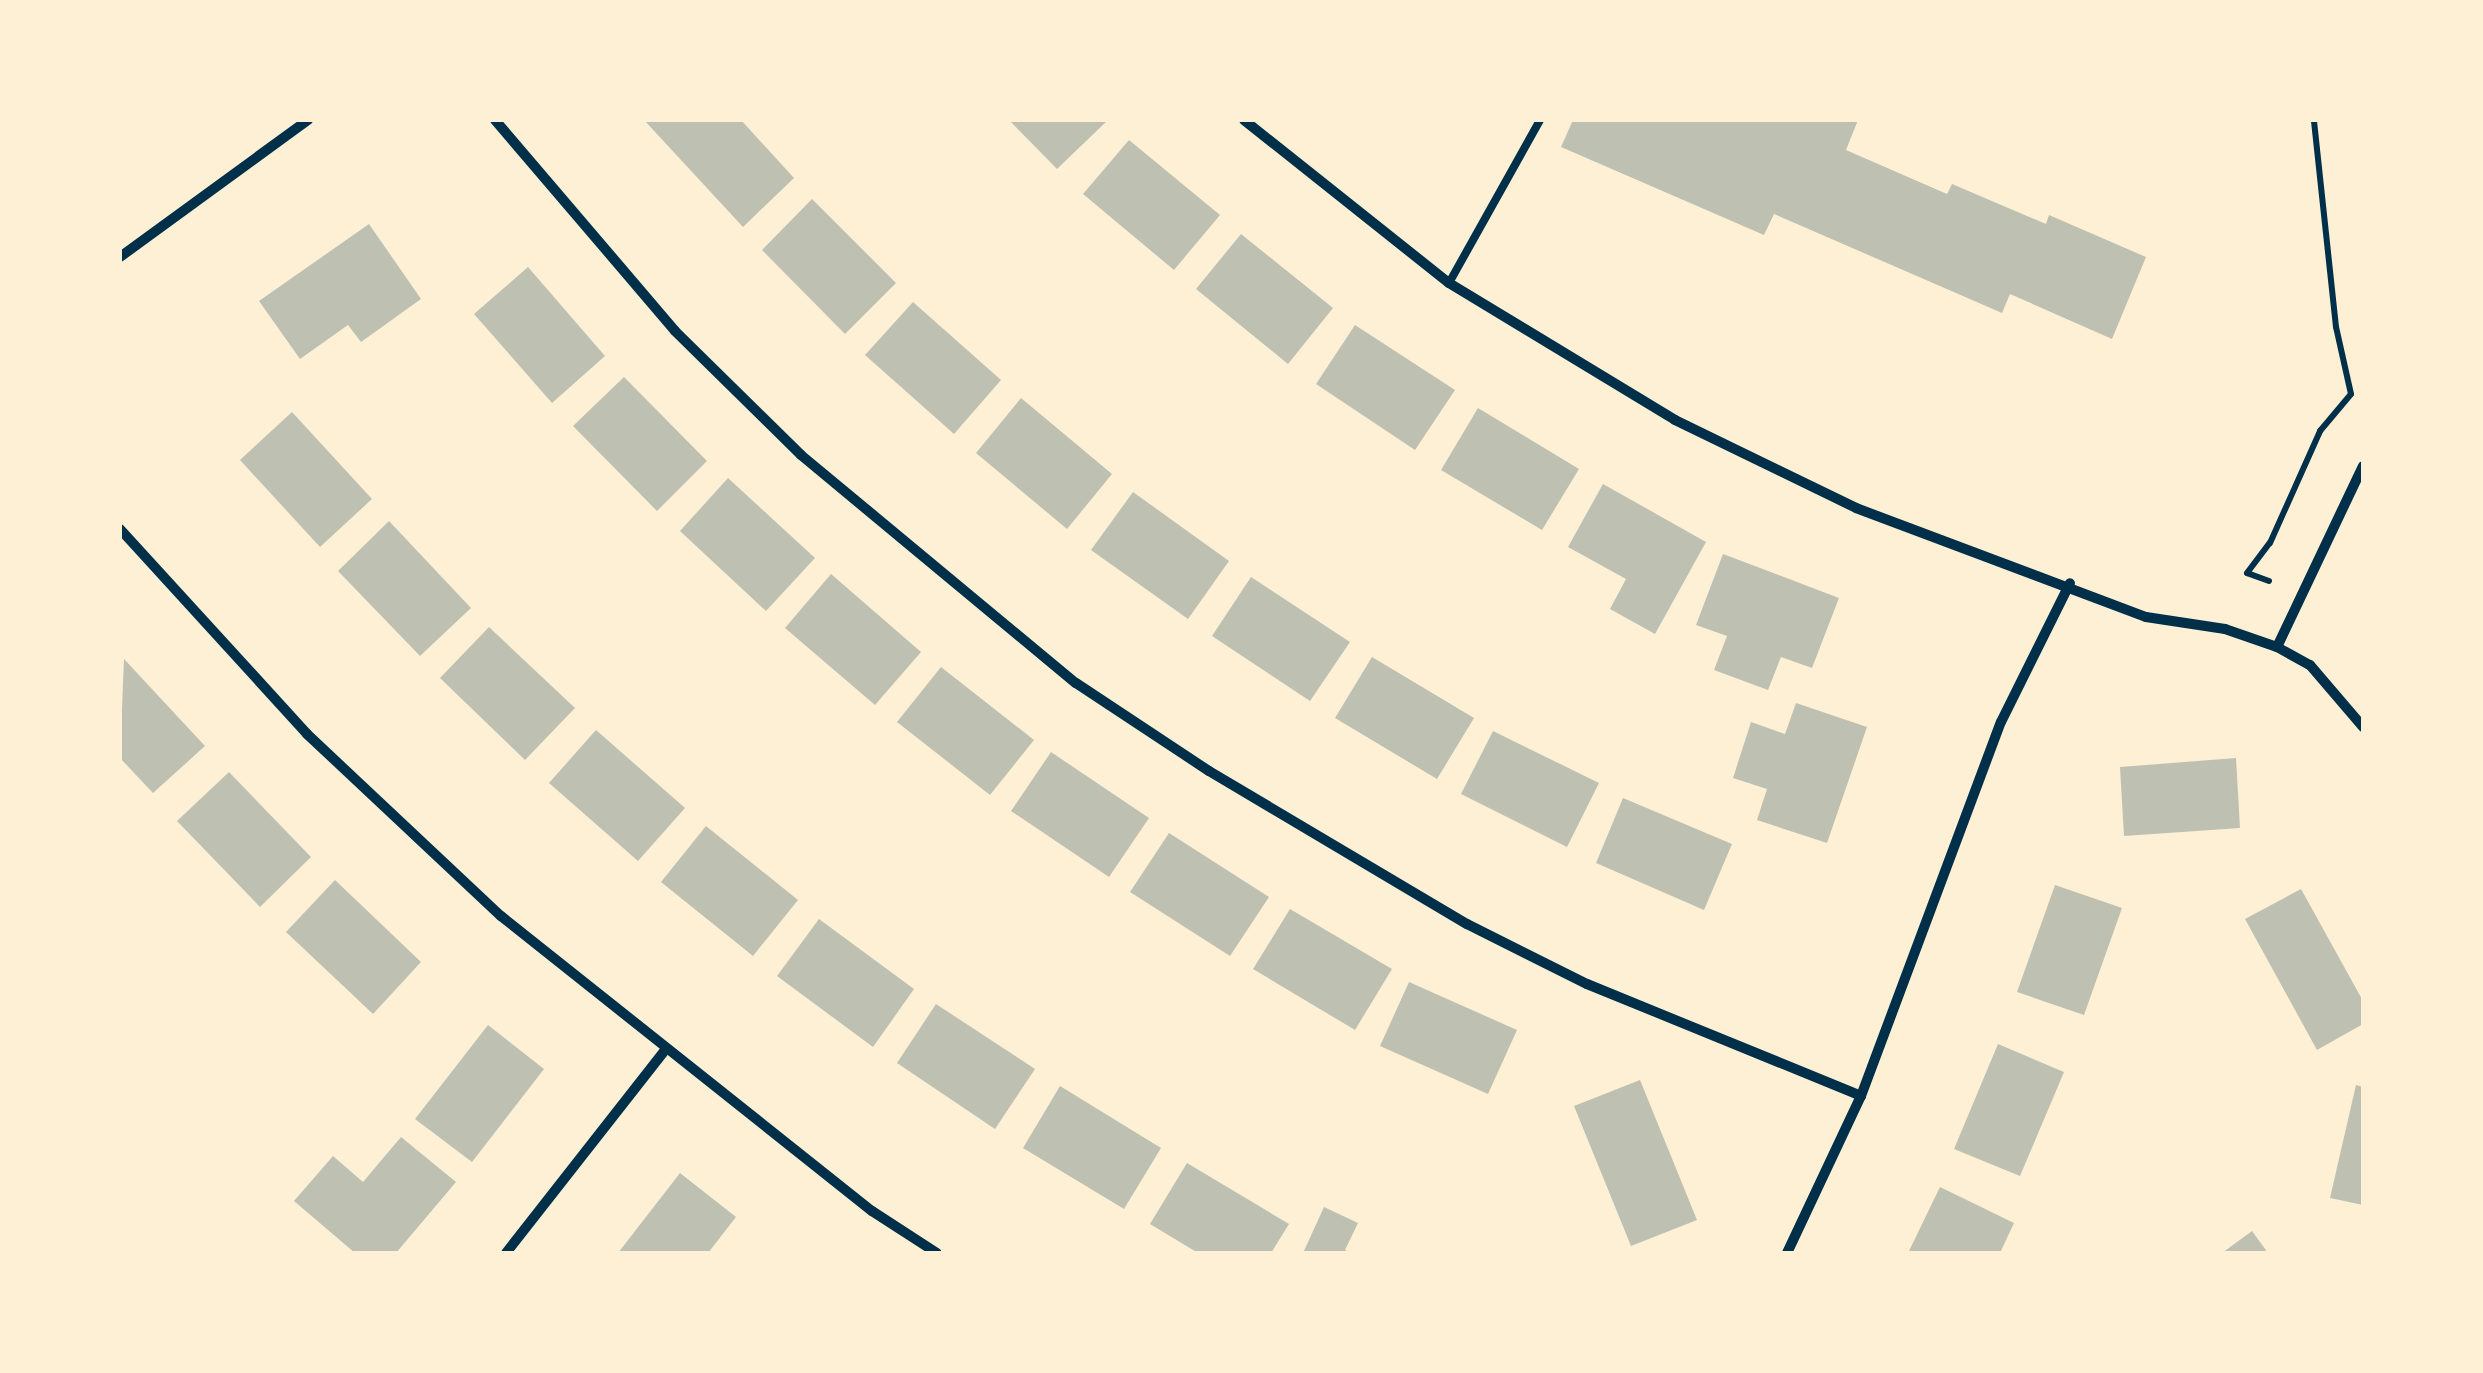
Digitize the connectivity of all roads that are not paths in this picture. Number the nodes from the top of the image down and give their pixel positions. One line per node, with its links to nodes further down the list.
1 (308, 120): 5 (street)
2 (495, 120): 13 (street)
3 (1244, 120): 6 (street)
4 (1540, 120): 6 (lane)
5 (120, 256)
6 (1449, 283): 9 (street)
7 (2363, 466): 10 (street)
8 (120, 529): 12 (street)
9 (2070, 584): 10 (street); 13 (street)
10 (2277, 647): 11 (street)
11 (2363, 727)
12 (666, 1049): 14 (street); 15 (street)
13 (1861, 1096): 16 (street)
14 (506, 1253)
15 (937, 1253)
16 (1787, 1253)

